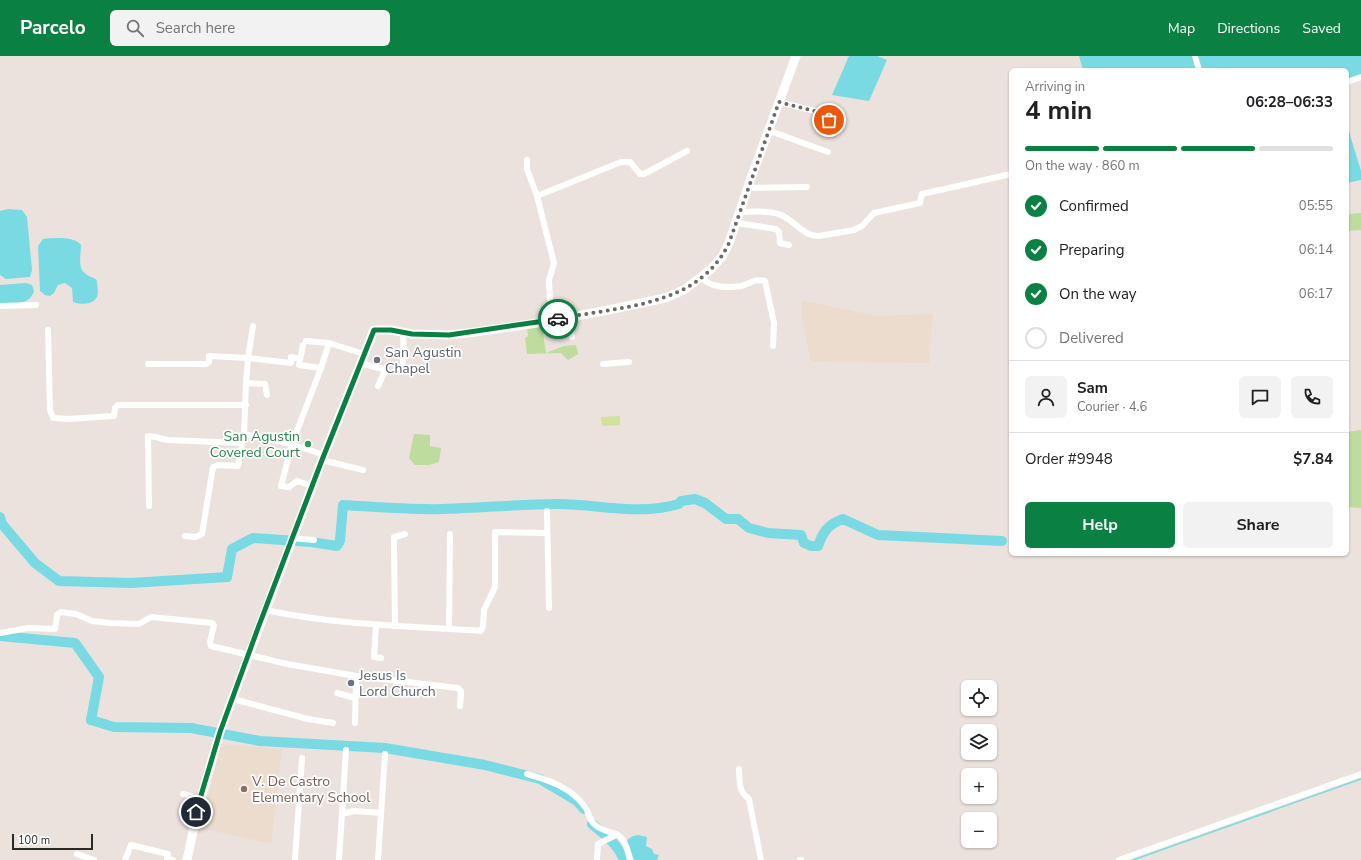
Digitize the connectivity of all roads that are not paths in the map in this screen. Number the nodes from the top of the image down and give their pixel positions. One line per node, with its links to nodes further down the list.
1 (796, 56): 6 (street)
2 (1195, 56): 3 (street)
3 (1198, 68)
4 (1361, 77): 5 (street)
5 (1349, 81)
6 (779, 102): 7 (street); 8 (street)
7 (827, 128)
8 (770, 131): 10 (street); 14 (street)
9 (687, 151): 15 (street)
10 (828, 152)
11 (527, 160): 15 (street)
12 (1009, 174): 16 (street)
13 (807, 187): 14 (street)
14 (748, 188): 16 (street)
15 (537, 196): 23 (street)
16 (741, 212): 17 (street)
17 (737, 223): 18 (street); 19 (street)
18 (789, 245)
19 (702, 278): 22 (street); 29 (street)
20 (36, 305): 21 (street)
21 (0, 306)
22 (570, 317): 23 (street); 27 (street)
23 (551, 321): 26 (street)
24 (253, 326): 31 (street)
25 (48, 330): 42 (street)
26 (403, 332): 30 (street); 33 (street)
27 (572, 337)
28 (328, 343): 30 (street); 32 (street); 38 (street)
29 (773, 346)
30 (364, 354): 35 (street)
31 (248, 358): 32 (street); 36 (street); 39 (street)
32 (300, 359): 38 (street)
33 (403, 362)
34 (629, 362): 37 (street)
35 (360, 363): 40 (street); 46 (street)
36 (148, 364)
37 (604, 364)
38 (321, 368): 45 (street)
39 (246, 383): 41 (street); 42 (street)
40 (378, 386)
41 (267, 395)
42 (246, 405): 43 (street)
43 (244, 434): 44 (street); 45 (street)
44 (242, 443): 49 (street); 54 (street)
45 (292, 444): 46 (street); 48 (street)
46 (323, 457): 47 (street); 48 (street)
47 (363, 470)
48 (312, 486): 55 (street)
49 (148, 506)
50 (547, 511): 53 (street)
51 (405, 534): 60 (street)
52 (450, 534): 61 (street)
53 (547, 534): 57 (street); 61 (street)
54 (185, 536)
55 (291, 540): 56 (street); 58 (street)
56 (314, 540)
57 (549, 608)
58 (265, 610): 59 (street); 63 (street)
59 (376, 625): 60 (street); 64 (street)
60 (395, 626): 61 (street)
61 (449, 629)
62 (0, 633): 63 (street)
63 (248, 656): 65 (street); 68 (street)
64 (381, 658)
65 (356, 676): 67 (street); 69 (street)
66 (338, 693): 67 (street)
67 (355, 698): 71 (street)
68 (233, 699): 70 (street); 79 (street)
69 (460, 706)
70 (333, 723)
71 (355, 724)
72 (346, 750): 81 (street)
73 (386, 754): 80 (street)
74 (302, 758): 88 (street)
75 (739, 769): 93 (street)
76 (527, 774): 82 (street)
77 (1361, 774): 94 (street)
78 (183, 794): 79 (street)
79 (202, 799): 87 (street)
80 (382, 813): 81 (street); 90 (street)
81 (342, 814): 89 (street)
82 (617, 834): 91 (street); 92 (street)
83 (77, 854): 84 (street)
84 (94, 860)
85 (125, 860): 86 (street)
86 (173, 860)
87 (187, 860)
88 (295, 860)
89 (339, 860)
90 (378, 860)
91 (597, 860)
92 (630, 860)
93 (761, 860)
94 (1119, 860)

